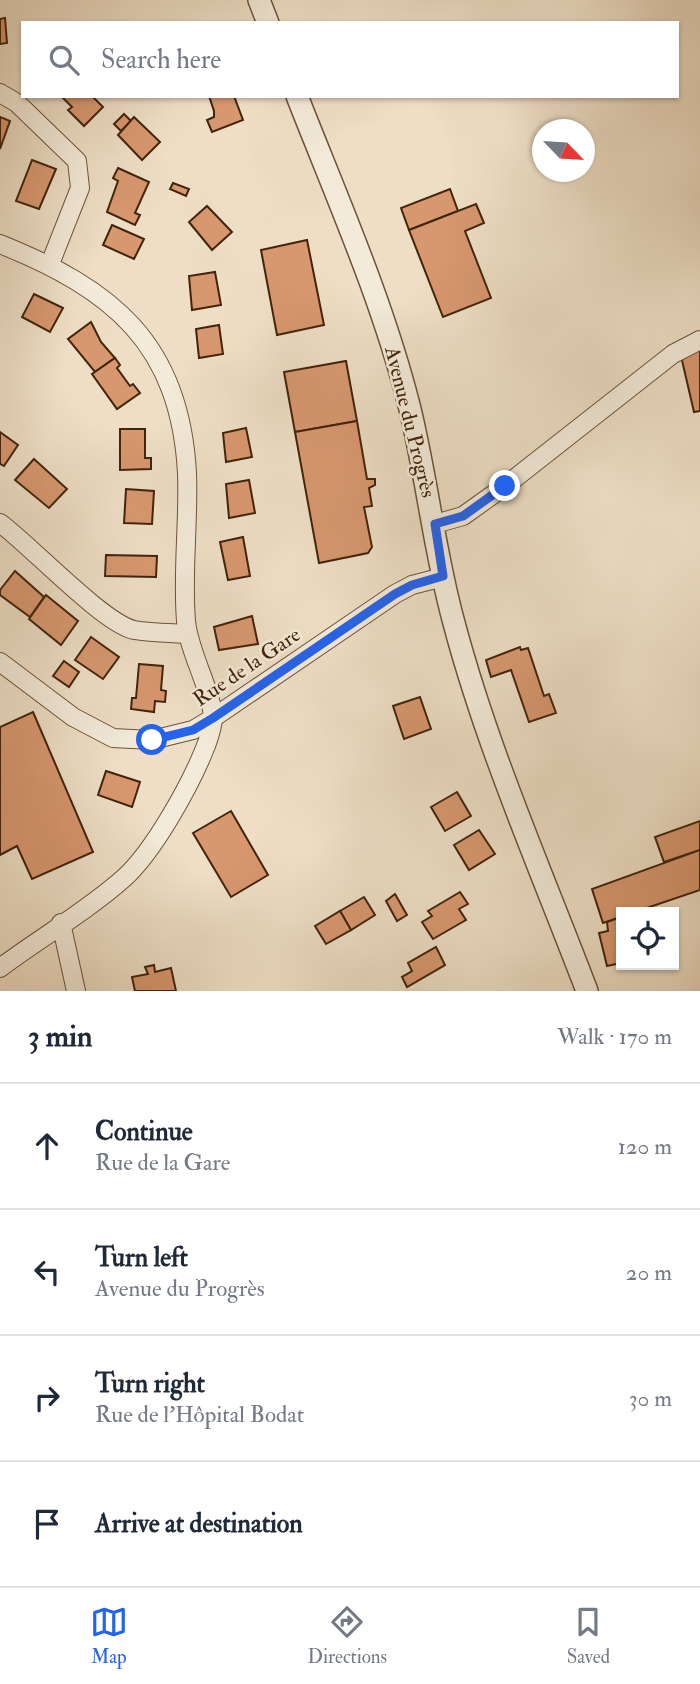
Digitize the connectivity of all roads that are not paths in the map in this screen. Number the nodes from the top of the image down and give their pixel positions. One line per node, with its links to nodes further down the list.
1 (259, 0): 2 (street)
2 (267, 21)
3 (0, 93): 6 (street)
4 (298, 98): 9 (street, Avenue du Progrès)
5 (0, 244): 6 (street)
6 (50, 264): 11 (street)
7 (700, 340): 9 (street)
8 (0, 523): 11 (street)
9 (435, 524): 10 (street, Avenue du Progrès)
10 (443, 576): 13 (street, Rue de la Gare); 17 (street, Avenue du Progrès)
11 (187, 634): 13 (street)
12 (0, 662): 13 (street, Rue de la Gare)
13 (213, 718): 14 (street)
14 (61, 923): 15 (street); 16 (street)
15 (0, 968)
16 (76, 991)
17 (587, 991)

